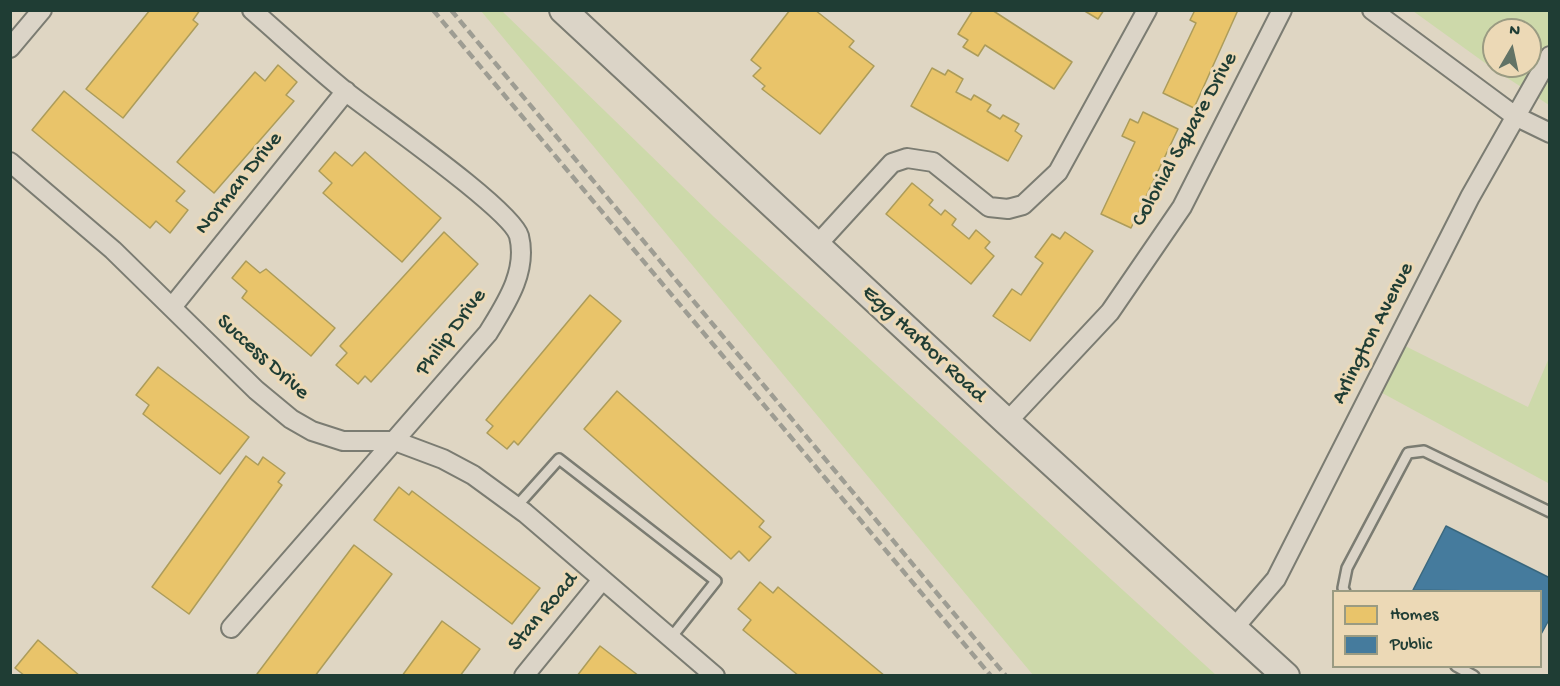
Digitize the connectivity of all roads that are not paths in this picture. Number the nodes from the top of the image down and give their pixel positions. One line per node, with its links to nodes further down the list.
1 (42, 10): 7 (street)
2 (252, 10): 9 (street, Philip Drive)
3 (563, 10): 13 (street, Egg Harbor Road)
4 (1147, 10): 13 (street)
5 (1282, 10): 15 (street, Colonial Square Drive)
6 (1372, 10): 10 (street)
7 (10, 48)
8 (1550, 56): 10 (street, Arlington Avenue)
9 (346, 92): 14 (street, Norman Drive); 16 (street, Philip Drive)
10 (1515, 116): 11 (street); 22 (street, Arlington Avenue)
11 (1550, 133)
12 (10, 162): 14 (street, Success Drive)
13 (816, 246): 15 (street, Egg Harbor Road)
14 (172, 307): 16 (street, Success Drive)
15 (1007, 422): 22 (street, Egg Harbor Road)
16 (395, 441): 17 (street, Success Drive); 21 (street, Philip Drive)
17 (516, 507): 19 (street, Success Drive); 23 (lane)
18 (1550, 512): 20 (lane)
19 (602, 580): 23 (street, Success Drive); 25 (street, Stan Road)
20 (1344, 590)
21 (231, 628)
22 (1233, 628): 27 (street, Egg Harbor Road)
23 (670, 639): 26 (street, Success Drive)
24 (1460, 668): 28 (lane)
25 (524, 675)
26 (715, 675)
27 (1286, 675)
28 (1474, 675)

